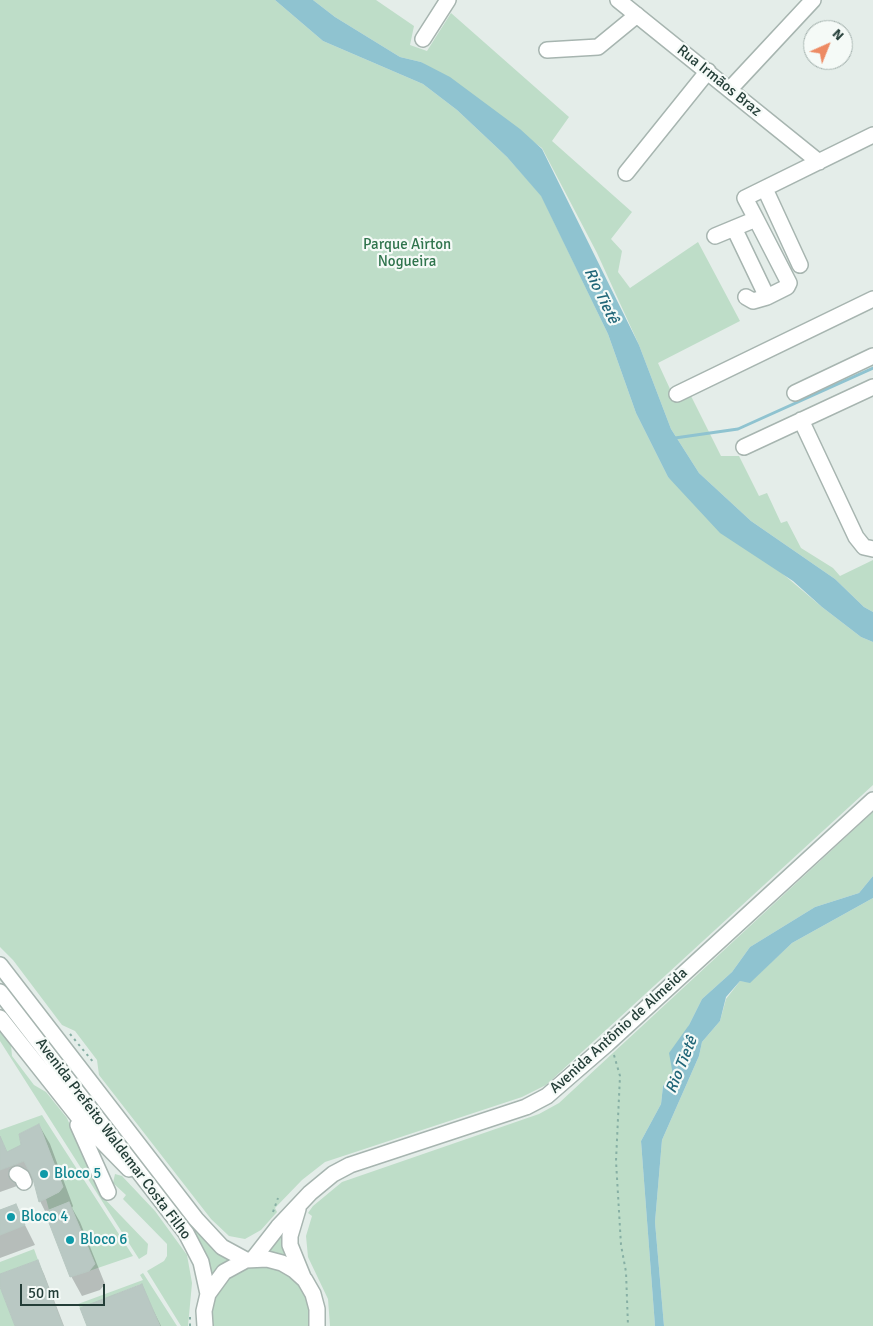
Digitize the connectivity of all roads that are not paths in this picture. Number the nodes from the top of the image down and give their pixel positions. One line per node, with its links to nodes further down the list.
1 (448, 0): 4 (street)
2 (813, 0): 7 (street)
3 (629, 6): 5 (street); 6 (street, Rua Irmãos Braz)
4 (423, 39)
5 (547, 50)
6 (708, 72): 7 (street, Rua Irmãos Braz); 10 (street)
7 (730, 89): 9 (street, Rua Irmãos Braz)
8 (873, 135): 9 (street)
9 (819, 162): 11 (street)
10 (626, 172)
11 (765, 189): 12 (street); 15 (street)
12 (756, 219): 13 (street); 16 (street)
13 (734, 228): 14 (street); 16 (street)
14 (715, 236)
15 (800, 265)
16 (767, 296): 17 (street)
17 (746, 298)
18 (873, 300): 22 (street)
19 (873, 356): 21 (street)
20 (873, 387): 23 (street)
21 (795, 393)
22 (677, 394)
23 (801, 420): 24 (street); 25 (street)
24 (744, 447)
25 (873, 549)
26 (873, 800): 33 (street, Avenida Antônio de Almeida)
27 (0, 965): 34 (street)
28 (0, 992): 32 (street, Avenida Prefeito Waldemar Costa Filho)
29 (0, 1018): 30 (street)
30 (62, 1098): 31 (street); 31 (street)
31 (127, 1168): 32 (street)
32 (158, 1195): 36 (street, Avenida Prefeito Waldemar Costa Filho)
33 (298, 1207): 34 (street, Avenida Antônio de Almeida); 35 (street, Avenida Antônio de Almeida)
34 (249, 1260): 35 (street, Avenida Antônio de Almeida); 36 (street, Avenida Antônio de Almeida)
35 (305, 1280): 38 (street, Avenida Antônio de Almeida)
36 (208, 1294): 37 (street, Avenida Antônio de Almeida)
37 (205, 1326)
38 (317, 1326)

